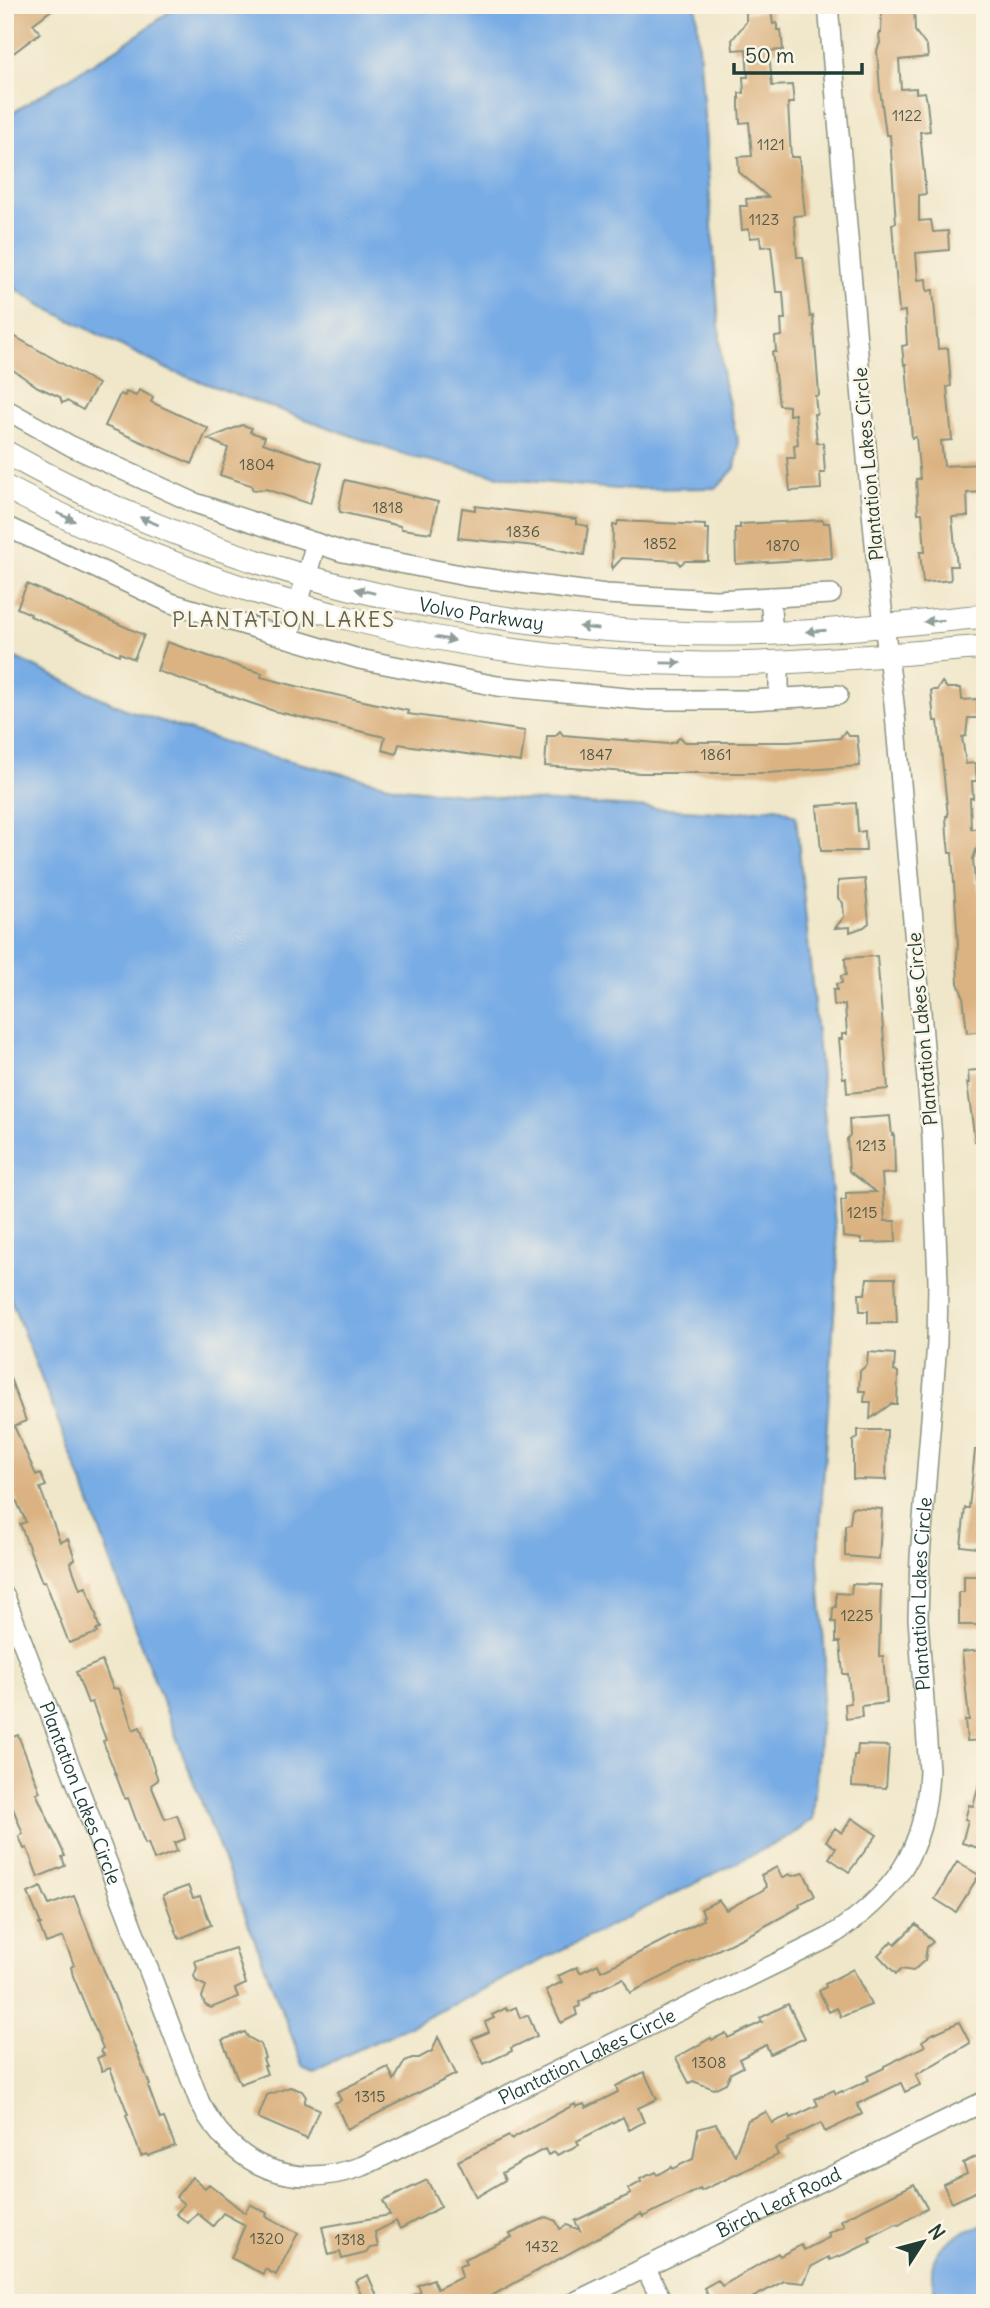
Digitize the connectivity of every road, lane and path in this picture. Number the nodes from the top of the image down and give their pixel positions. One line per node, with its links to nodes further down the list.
1 (828, 5): 12 (street, Plantation Lakes Circle)
2 (5, 409): 6 (street)
3 (5, 452): 7 (main road, Volvo Parkway, one-way to 3)
4 (5, 487): 10 (main road, Volvo Parkway, one-way to 10)
5 (5, 526): 14 (street)
6 (316, 543): 7 (street); 9 (street)
7 (307, 577): 10 (street); 13 (main road, Volvo Parkway, one-way to 7)
8 (831, 594): 9 (street)
9 (770, 597): 13 (street)
10 (298, 605): 14 (street); 17 (main road, Volvo Parkway, one-way to 17)
11 (985, 616): 12 (main road, Volvo Parkway, one-way to 12)
12 (884, 625): 13 (main road, Volvo Parkway, one-way to 13); 16 (street, Plantation Lakes Circle)
13 (773, 634)
14 (288, 638): 19 (street)
15 (985, 647): 16 (main road, Volvo Parkway)
16 (888, 655): 17 (main road, Volvo Parkway); 20 (street, Plantation Lakes Circle)
17 (779, 663): 19 (street)
18 (838, 695): 19 (street)
19 (779, 697)
20 (5, 1597)
21 (985, 2101): 22 (street, Birch Leaf Road)
22 (645, 2267): 23 (street, Birch Leaf Road); 24 (street)
23 (573, 2303)
24 (663, 2303)

